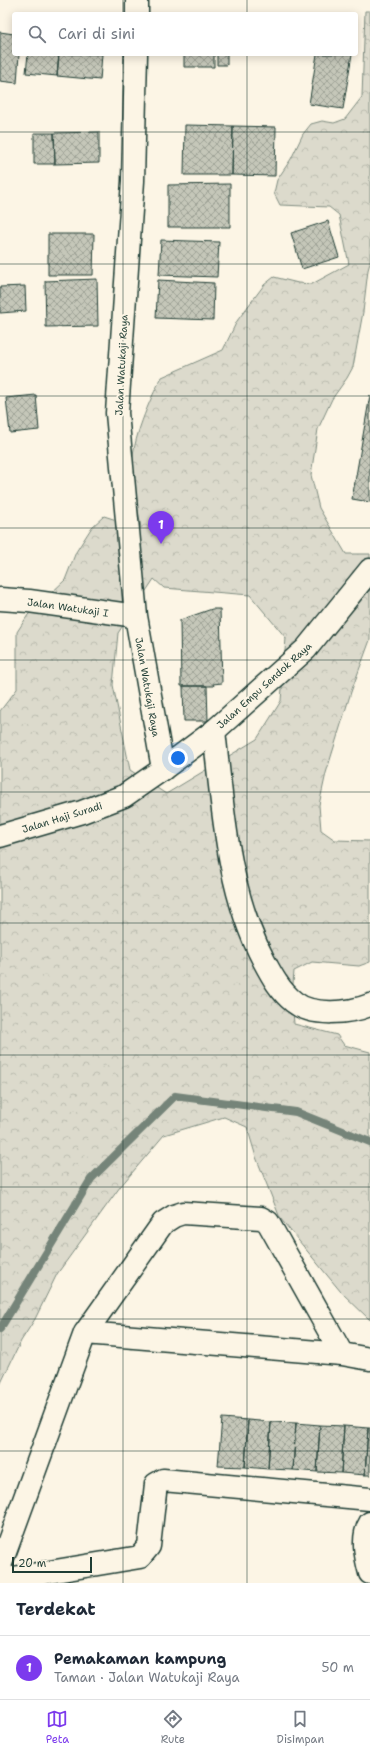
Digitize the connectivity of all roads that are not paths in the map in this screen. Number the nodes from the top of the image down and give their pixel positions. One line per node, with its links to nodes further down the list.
1 (137, 0): 2 (street)
2 (137, 12)
3 (136, 56): 6 (street, Jalan Watukaji Raya)
4 (370, 570): 7 (street, Jalan Empu Sendok Raya)
5 (0, 599): 6 (street, Jalan Watukaji I)
6 (136, 616): 8 (street, Jalan Watukaji Raya)
7 (214, 731): 8 (street, Jalan Empu Sendok Raya); 10 (street)
8 (163, 770): 9 (street, Jalan Haji Suradi)
9 (0, 836)
10 (370, 1005)
11 (85, 1333): 12 (street); 12 (street); 14 (street)
12 (342, 1354): 13 (street)
13 (370, 1359)
14 (370, 1499)
15 (370, 1523): 16 (street)
16 (370, 1573)

